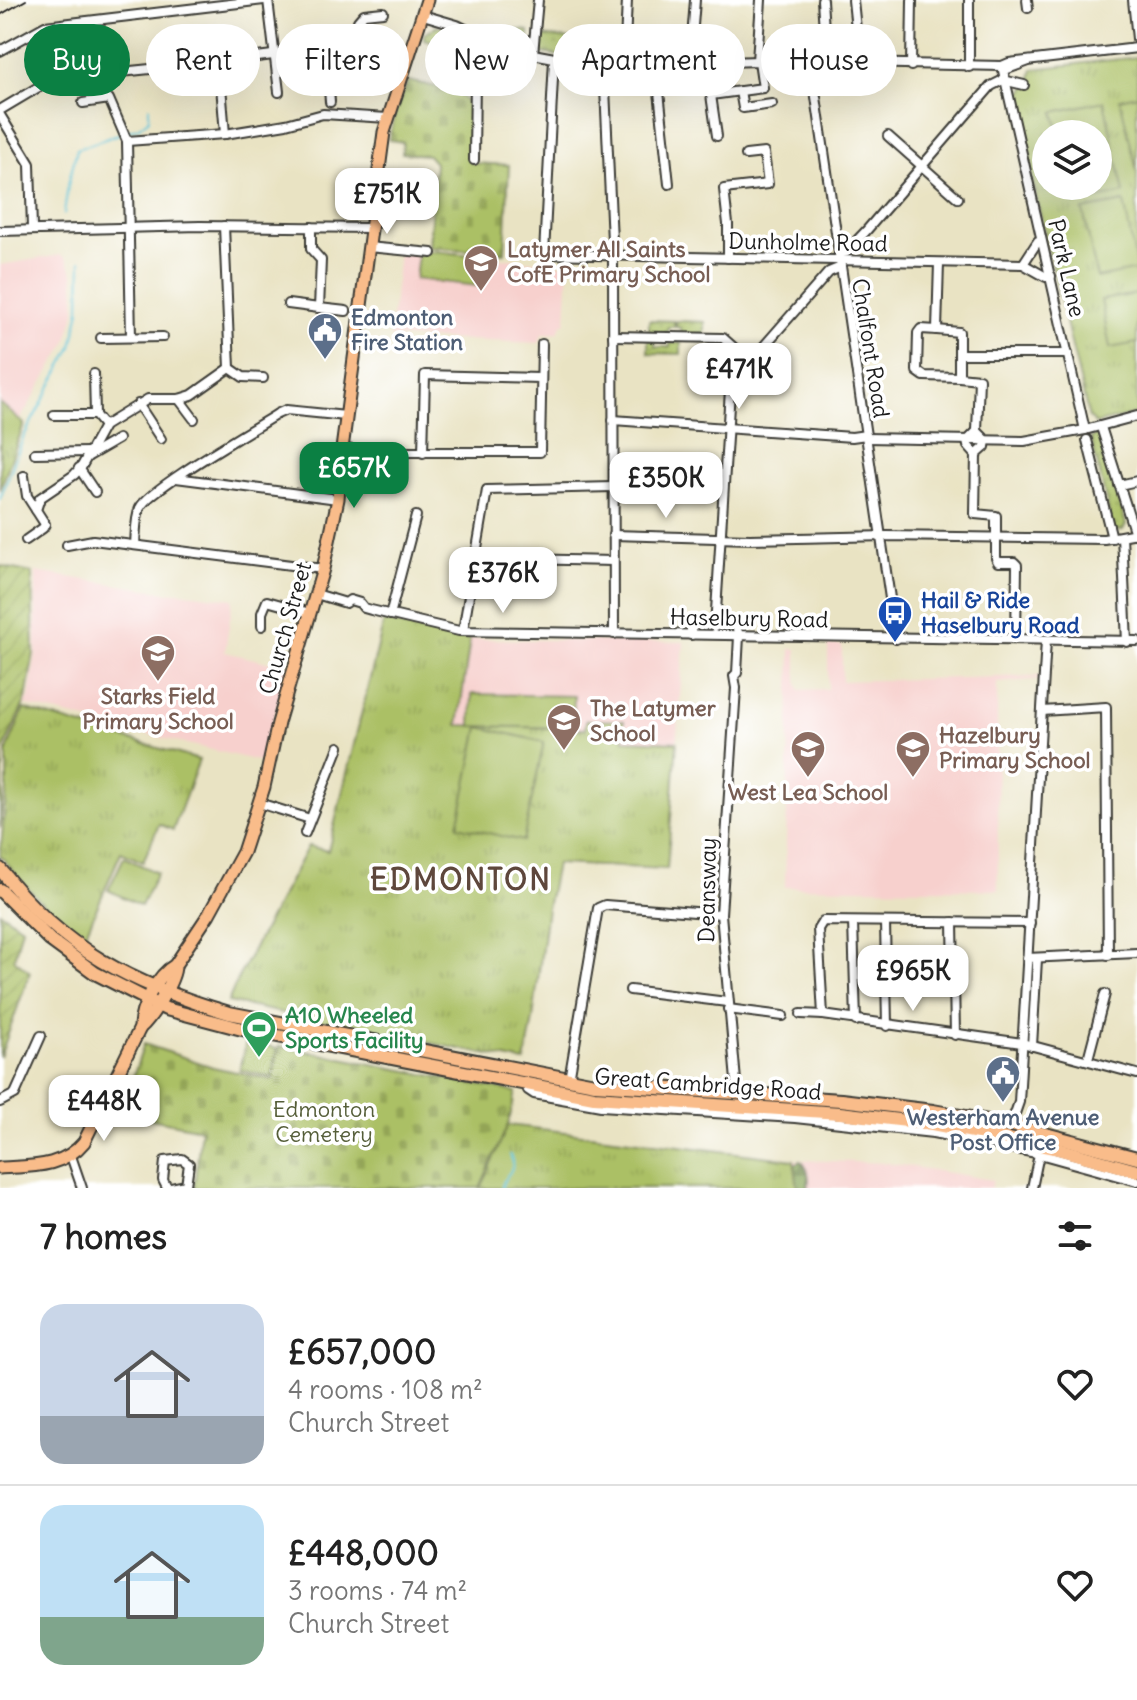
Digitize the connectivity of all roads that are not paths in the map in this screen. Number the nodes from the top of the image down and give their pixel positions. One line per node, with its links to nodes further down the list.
1 (266, 0): 24 (street); 25 (street)
2 (427, 0): 13 (main road, Church Street)
3 (538, 0): 16 (street)
4 (627, 0): 17 (street)
5 (695, 0): 18 (street)
6 (761, 0): 27 (street)
7 (822, 0): 19 (street)
8 (853, 0): 20 (street)
9 (912, 0): 31 (street)
10 (969, 0): 33 (street)
11 (1133, 0): 21 (street)
12 (383, 12): 14 (street)
13 (423, 15): 15 (street); 23 (main road, Church Street)
14 (358, 24)
15 (454, 24)
16 (536, 24)
17 (626, 24)
18 (693, 24)
19 (822, 24)
20 (855, 24)
21 (1137, 39)
22 (1137, 48): 32 (street)
23 (411, 50): 52 (main road, Church Street)
24 (0, 51)
25 (274, 54): 26 (street); 35 (street)
26 (260, 56)
27 (758, 61): 28 (street); 29 (street); 39 (street)
28 (761, 61)
29 (745, 62)
30 (897, 66): 31 (street)
31 (911, 66): 33 (street)
32 (1002, 66): 33 (street); 37 (street, Park Lane)
33 (969, 67)
34 (146, 69): 51 (street)
35 (276, 69)
36 (553, 78): 71 (street, Dunholme Road)
37 (1003, 80): 38 (street); 59 (street); 68 (street, Park Lane)
38 (1024, 85)
39 (745, 90)
40 (222, 96): 53 (street)
41 (330, 96): 48 (street)
42 (475, 96): 58 (street)
43 (605, 96): 71 (street)
44 (659, 96): 60 (street)
45 (711, 96): 55 (street)
46 (741, 96): 50 (street)
47 (816, 96): 73 (street, Chalfont Road)
48 (330, 102)
49 (83, 103): 54 (street)
50 (772, 104)
51 (0, 113): 65 (street)
52 (388, 118): 53 (street); 66 (main road, Church Street)
53 (225, 134): 54 (street)
54 (124, 136): 63 (street)
55 (717, 136)
56 (888, 136): 59 (street)
57 (746, 155): 72 (street)
58 (474, 160)
59 (922, 166): 61 (street); 73 (street)
60 (669, 184)
61 (958, 198)
62 (224, 226): 63 (street); 64 (street); 89 (street)
63 (128, 227): 65 (street); 82 (street)
64 (311, 227): 66 (street); 78 (street)
65 (32, 228): 67 (street)
66 (371, 228): 69 (main road, Church Street)
67 (0, 231)
68 (1041, 240): 75 (street); 76 (street, Park Lane)
69 (368, 247): 70 (street); 98 (main road, Church Street)
70 (432, 253)
71 (613, 256): 72 (street, Dunholme Road); 81 (street)
72 (728, 258): 73 (street, Dunholme Road)
73 (840, 260): 74 (street, Dunholme Road); 88 (street); 107 (street, Chalfont Road)
74 (939, 263): 75 (street, Dunholme Road); 80 (street)
75 (1023, 264): 76 (street, Dunholme Road)
76 (1051, 276): 87 (street, Park Lane)
77 (288, 304): 78 (street)
78 (319, 308): 79 (street)
79 (346, 311)
80 (937, 330): 86 (street); 91 (street)
81 (613, 336): 88 (street); 101 (street)
82 (131, 337): 83 (street); 84 (street)
83 (163, 337)
84 (101, 338)
85 (542, 344): 93 (street)
86 (959, 354): 87 (street); 91 (street)
87 (1068, 354): 105 (street, Park Lane)
88 (750, 362): 103 (street)
89 (230, 368): 92 (street); 94 (street)
90 (94, 374): 97 (street)
91 (959, 377): 106 (street)
92 (263, 378)
93 (540, 378): 115 (street); 115 (street)
94 (179, 399): 95 (street); 100 (street)
95 (138, 404): 102 (street); 109 (street)
96 (54, 415): 97 (street)
97 (95, 415): 102 (street)
98 (346, 416): 113 (main road, Church Street); 120 (street)
99 (1137, 416): 104 (street)
100 (194, 419)
101 (613, 420): 103 (street); 123 (street)
102 (104, 426): 116 (street)
103 (727, 426): 107 (street); 133 (street)
104 (1101, 427): 105 (street); 122 (street)
105 (1085, 430): 112 (street)
106 (977, 431): 111 (street); 112 (street)
107 (867, 437): 111 (street); 130 (street, Chalfont Road)
108 (118, 439): 116 (street)
109 (161, 439)
110 (1087, 440): 132 (street)
111 (967, 441): 112 (street); 117 (street)
112 (985, 441): 117 (street)
113 (342, 449): 115 (street); 125 (main road, Church Street)
114 (35, 453): 116 (street)
115 (423, 453)
116 (87, 455): 118 (street)
117 (976, 455): 131 (street)
118 (79, 468): 124 (street); 126 (street)
119 (24, 476): 126 (street)
120 (175, 478): 125 (street); 136 (street)
121 (1137, 481): 122 (street)
122 (1119, 485): 128 (street)
123 (613, 487): 129 (street); 137 (street)
124 (95, 492)
125 (338, 499): 139 (main road, Church Street)
126 (36, 510): 134 (street)
127 (416, 516): 144 (street)
128 (1136, 533): 132 (street)
129 (613, 535): 133 (street); 138 (street)
130 (881, 536): 131 (street); 133 (street); 152 (street, Chalfont Road)
131 (996, 537): 132 (street); 153 (street)
132 (1117, 537): 141 (street)
133 (720, 538): 145 (street)
134 (26, 540)
135 (67, 545): 136 (street)
136 (135, 545): 139 (street)
137 (475, 558): 138 (street); 147 (street)
138 (613, 561): 148 (street)
139 (323, 569): 142 (main road, Church Street)
140 (1137, 586): 141 (street)
141 (1124, 588): 156 (street)
142 (316, 594): 143 (main road, Church Street); 144 (street, Haselbury Road)
143 (310, 613): 146 (street); 159 (main road, Church Street)
144 (390, 615): 147 (street, Haselbury Road)
145 (715, 625): 149 (street); 150 (street); 151 (street)
146 (262, 626)
147 (463, 631): 148 (street, Haselbury Road)
148 (614, 634): 149 (street, Haselbury Road)
149 (691, 635): 150 (street, Haselbury Road)
150 (715, 636): 151 (street, Haselbury Road)
151 (739, 636): 152 (street, Haselbury Road); 164 (street, Deansway)
152 (896, 639): 153 (street, Haselbury Road)
153 (1016, 639): 154 (street, Haselbury Road)
154 (1046, 640): 156 (street, Haselbury Road); 157 (street)
155 (1137, 641): 156 (street, Haselbury Road)
156 (1127, 642)
157 (1042, 711): 168 (street); 170 (street)
158 (339, 747): 160 (street)
159 (259, 803): 160 (street); 174 (main road, Church Street)
160 (310, 819): 161 (street)
161 (305, 833)
162 (0, 869): 174 (highway)
163 (0, 890): 174 (highway)
164 (721, 914): 177 (street, Deansway); 191 (street)
165 (853, 922): 166 (street); 179 (street); 181 (street)
166 (885, 922): 167 (street); 182 (street)
167 (953, 922): 168 (street); 185 (street)
168 (1030, 923): 171 (street)
169 (1137, 953): 170 (street)
170 (1108, 955): 171 (street)
171 (1032, 959): 175 (street); 176 (street)
172 (630, 990): 177 (street)
173 (1105, 994): 189 (street)
174 (156, 996): 183 (highway); 183 (highway); 197 (main road, Church Street)
175 (1024, 1000): 176 (street); 187 (street)
176 (1035, 1001): 188 (street)
177 (727, 1006): 180 (street); 192 (street, Deansway)
178 (801, 1014): 179 (street)
179 (823, 1015): 181 (street)
180 (783, 1016)
181 (856, 1021): 182 (street)
182 (887, 1026): 185 (street)
183 (278, 1029): 184 (highway, Great Cambridge Road)
184 (305, 1035): 191 (highway, Great Cambridge Road); 194 (highway, Great Cambridge Road)
185 (955, 1035): 187 (street)
186 (41, 1036): 193 (street)
187 (1022, 1043): 188 (street); 195 (street)
188 (1032, 1046): 189 (street)
189 (1088, 1059): 190 (street)
190 (1137, 1074)
191 (569, 1080): 192 (highway, Great Cambridge Road)
192 (737, 1092): 195 (highway, Great Cambridge Road)
193 (0, 1102)
194 (800, 1114): 196 (street); 200 (highway, Great Cambridge Road)
195 (1013, 1120): 198 (highway, Great Cambridge Road)
196 (1039, 1154): 201 (street); 203 (street)
197 (71, 1156): 199 (main road); 202 (street)
198 (1137, 1158)
199 (0, 1168)
200 (1137, 1171)
201 (1137, 1181)
202 (82, 1188)
203 (1032, 1188)

